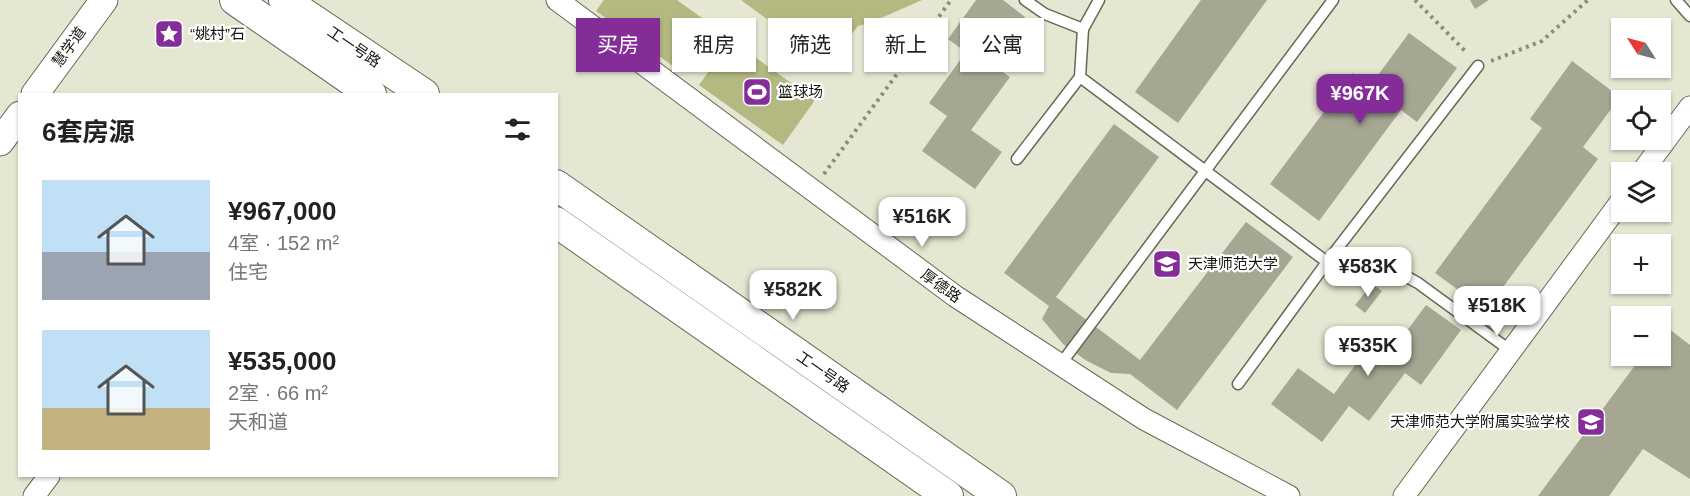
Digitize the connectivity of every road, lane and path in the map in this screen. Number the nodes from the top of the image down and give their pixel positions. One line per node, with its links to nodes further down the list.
1 (104, 0): 16 (street, 慧学道)
2 (235, 0): 17 (main road, 工一号路)
3 (284, 0): 18 (main road, 工一号路)
4 (557, 0): 26 (street, 厚德路)
5 (951, 0): 26 (path)
6 (1025, 0): 13 (lane)
7 (1099, 0): 13 (lane)
8 (1333, 0): 24 (lane)
9 (1415, 0): 14 (path)
10 (1588, 0): 14 (path)
11 (1676, 0): 12 (lane)
12 (1690, 16)
13 (1083, 29): 15 (lane)
14 (1478, 66): 29 (lane)
15 (1080, 77): 22 (lane); 24 (lane)
16 (36, 93)
17 (370, 93)
18 (423, 93)
19 (1690, 107): 23 (street)
20 (18, 118): 21 (street)
21 (0, 142)
22 (1017, 159)
23 (1649, 162)
24 (1205, 170): 29 (lane); 31 (lane)
25 (558, 186): 36 (main road, 工一号路)
26 (812, 189): 31 (street, 厚德路)
27 (1611, 215): 30 (street)
28 (558, 223): 35 (main road, 工一号路)
29 (1327, 262): 30 (lane); 32 (lane)
30 (1511, 351): 38 (street)
31 (1060, 365): 37 (street, 厚德路)
32 (1238, 384)
33 (48, 477): 34 (street)
34 (34, 496)
35 (948, 496)
36 (1001, 496)
37 (1289, 496)
38 (1404, 496)

